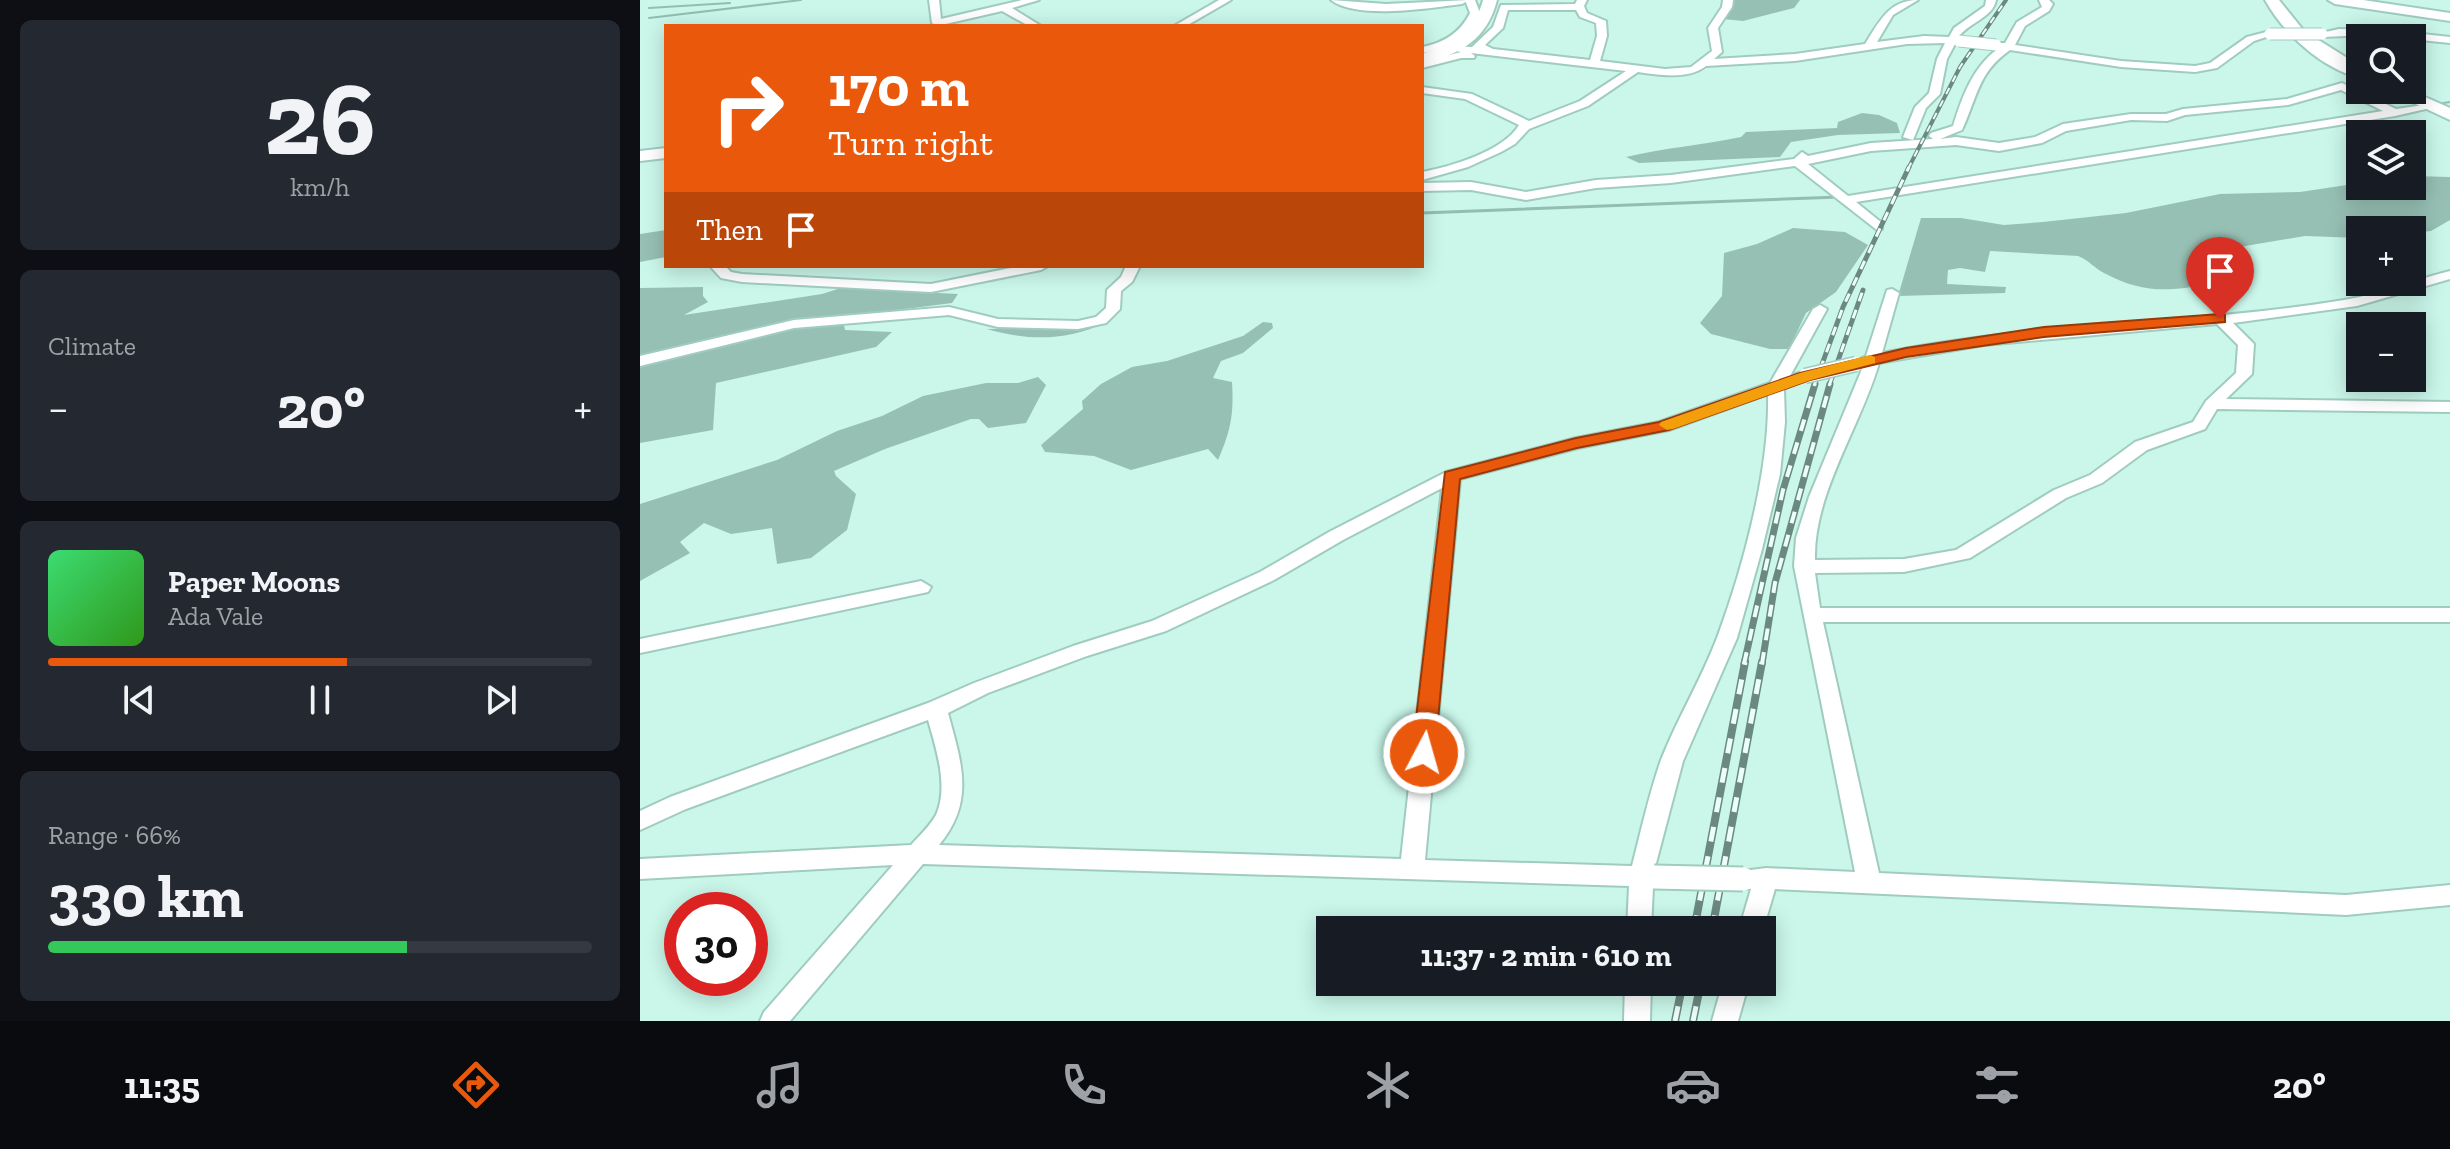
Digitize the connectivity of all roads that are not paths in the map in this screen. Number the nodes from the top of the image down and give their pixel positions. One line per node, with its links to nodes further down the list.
1 (934, 0): 16 (street)
2 (1034, 0): 16 (street)
3 (1226, 0): 19 (street)
4 (1338, 0): 15 (main road)
5 (1462, 0): 15 (main road)
6 (1470, 0): 25 (street)
7 (1490, 0): 24 (main road)
8 (1728, 0): 29 (street)
9 (1913, 0): 22 (street)
10 (1991, 0): 20 (street)
11 (2044, 0): 23 (street)
12 (2272, 0): 31 (main road)
13 (2335, 0): 17 (main road)
14 (1581, 3): 27 (street); 32 (street)
15 (1396, 4)
16 (1004, 8): 18 (street)
17 (2450, 17)
18 (1032, 24)
19 (1183, 24)
20 (1956, 40): 22 (street); 23 (street, bridge); 40 (street)
21 (2450, 40): 23 (street, bridge)
22 (1870, 44): 29 (street)
23 (2002, 46): 40 (street)
24 (1454, 48): 26 (main road); 27 (street)
25 (1424, 49)
26 (1424, 58)
27 (1530, 58): 28 (street)
28 (1569, 62): 30 (street); 32 (street)
29 (1705, 63): 33 (street)
30 (1424, 64)
31 (2346, 64)
32 (1594, 65): 33 (street)
33 (1635, 69): 39 (street)
34 (1424, 90): 39 (street)
35 (2426, 101): 37 (main road)
36 (2424, 108): 38 (street)
37 (2447, 108)
38 (2391, 112): 43 (street); 46 (street)
39 (1526, 126): 44 (street)
40 (1909, 137): 43 (street)
41 (664, 153): 42 (main road)
42 (640, 156)
43 (1798, 162): 45 (street); 46 (street)
44 (1424, 176)
45 (1424, 187)
46 (1847, 200): 47 (street)
47 (1877, 226)
48 (719, 268): 49 (street)
49 (1031, 268)
50 (1132, 268): 55 (street)
51 (2450, 275): 54 (street)
52 (1892, 293): 56 (street)
53 (1820, 309): 57 (street)
54 (2220, 319): 56 (street); 58 (street)
55 (640, 361)
56 (1863, 362): 57 (street, bridge); 61 (street)
57 (1776, 386): 60 (street); 71 (street)
58 (2212, 404): 59 (street); 61 (street)
59 (2450, 407)
60 (1452, 476): 66 (street); 69 (street)
61 (1803, 566): 63 (street)
62 (921, 587): 65 (street)
63 (1812, 615): 64 (street); 73 (street)
64 (2450, 615)
65 (640, 646)
66 (936, 709): 67 (street); 68 (street)
67 (640, 821)
68 (919, 854): 69 (street); 70 (street); 79 (street)
69 (1412, 867): 71 (street)
70 (640, 869)
71 (1648, 876): 72 (street, bridge); 75 (street)
72 (1755, 878): 73 (street); 76 (street)
73 (1870, 885): 74 (street)
74 (2450, 895)
75 (1641, 916)
76 (1752, 916)
77 (1638, 996): 80 (street)
78 (1732, 996): 81 (street)
79 (773, 1021)
80 (1637, 1021)
81 (1725, 1021)

